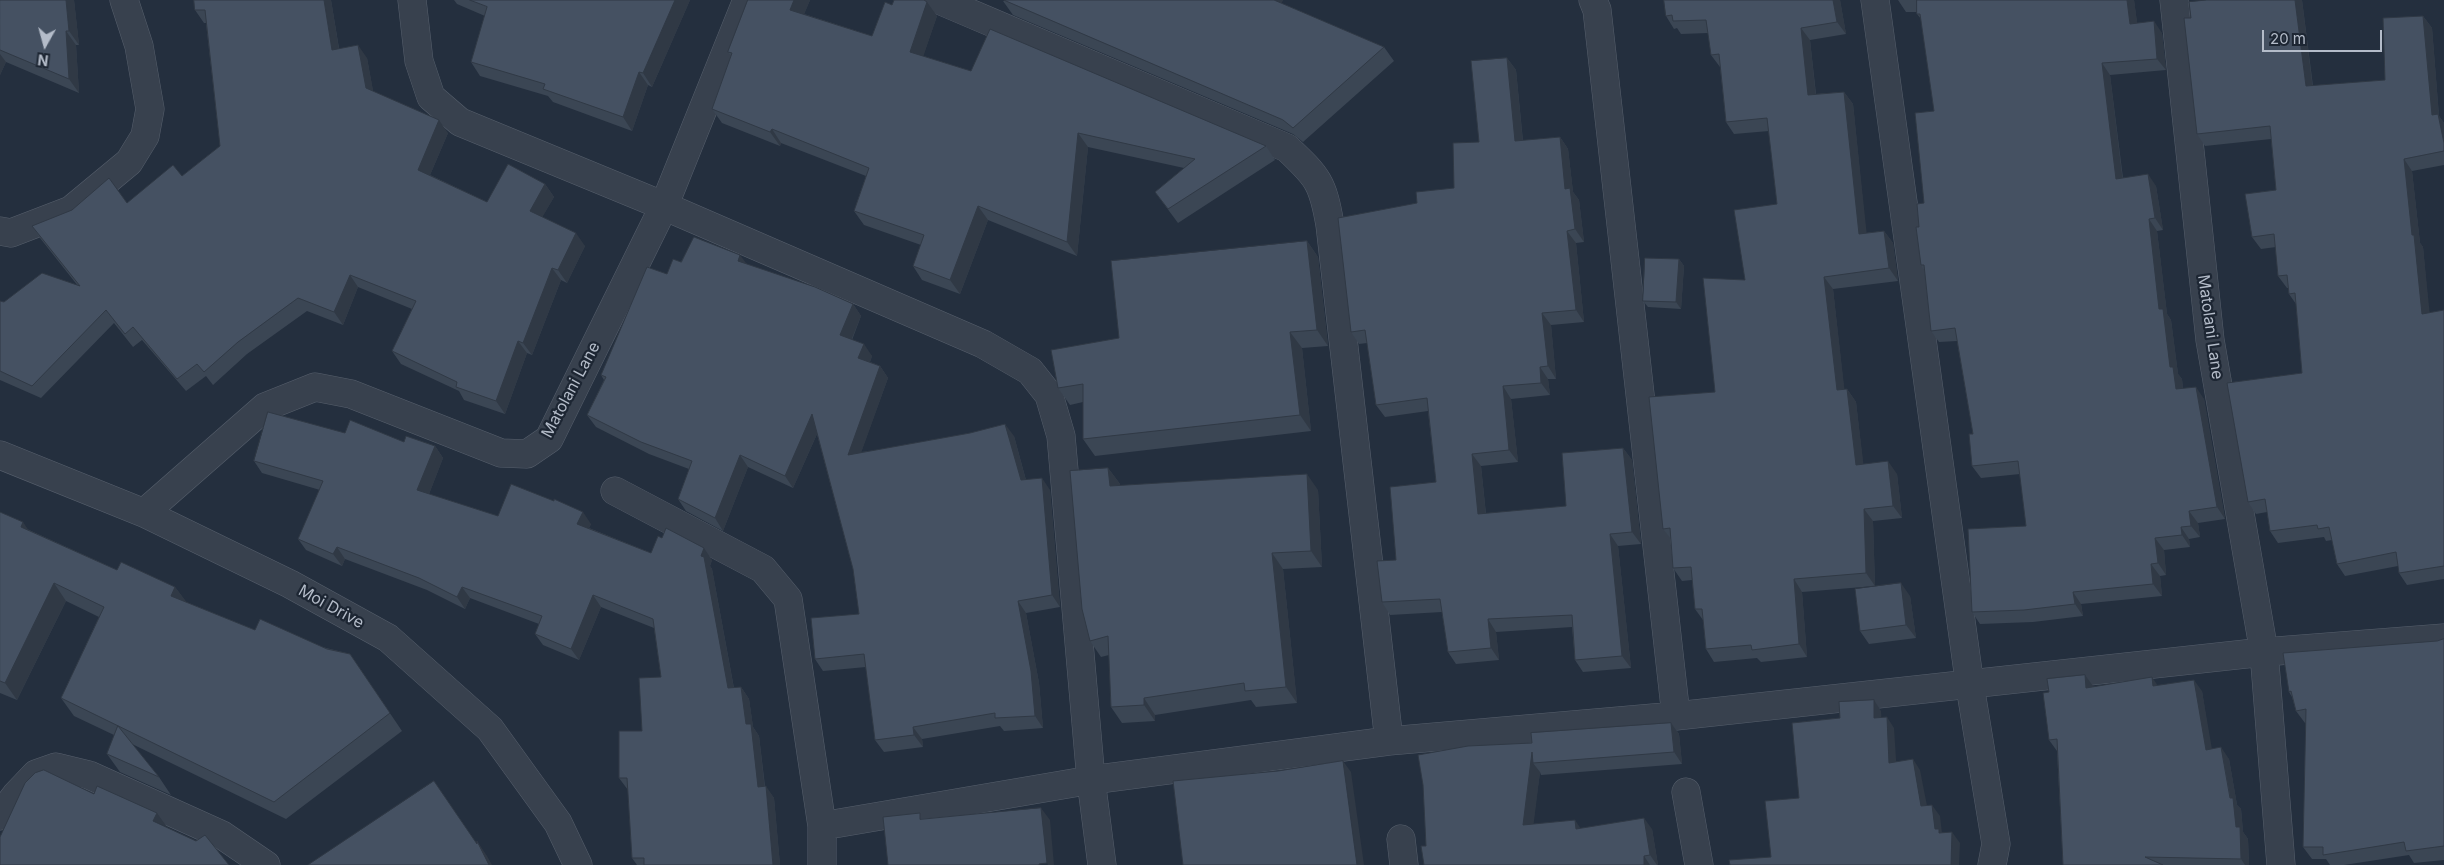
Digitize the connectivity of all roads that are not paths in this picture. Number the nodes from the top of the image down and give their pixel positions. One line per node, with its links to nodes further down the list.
1 (124, 0): 9 (street)
2 (412, 0): 8 (street)
3 (747, 0): 8 (street, Matolani Lane)
4 (939, 0): 17 (street)
5 (1593, 0): 16 (street)
6 (1875, 0): 15 (street)
7 (2174, 0): 14 (street, Matolani Lane)
8 (664, 206): 12 (street, Matolani Lane); 18 (street)
9 (0, 231)
10 (0, 455): 12 (street, Moi Drive)
11 (615, 491): 21 (street)
12 (144, 513): 24 (street, Moi Drive)
13 (2444, 638): 14 (street)
14 (2264, 652): 15 (street); 30 (street, Matolani Lane)
15 (1970, 686): 16 (street); 29 (street)
16 (1676, 716): 17 (street)
17 (1389, 741): 18 (street)
18 (1091, 780): 21 (street); 26 (street)
19 (1686, 792): 28 (street)
20 (0, 816): 23 (street)
21 (822, 826): 25 (street)
22 (1401, 838): 27 (street)
23 (266, 865)
24 (578, 865)
25 (822, 865)
26 (1102, 865)
27 (1404, 865)
28 (1699, 865)
29 (1992, 865)
30 (2281, 865)

